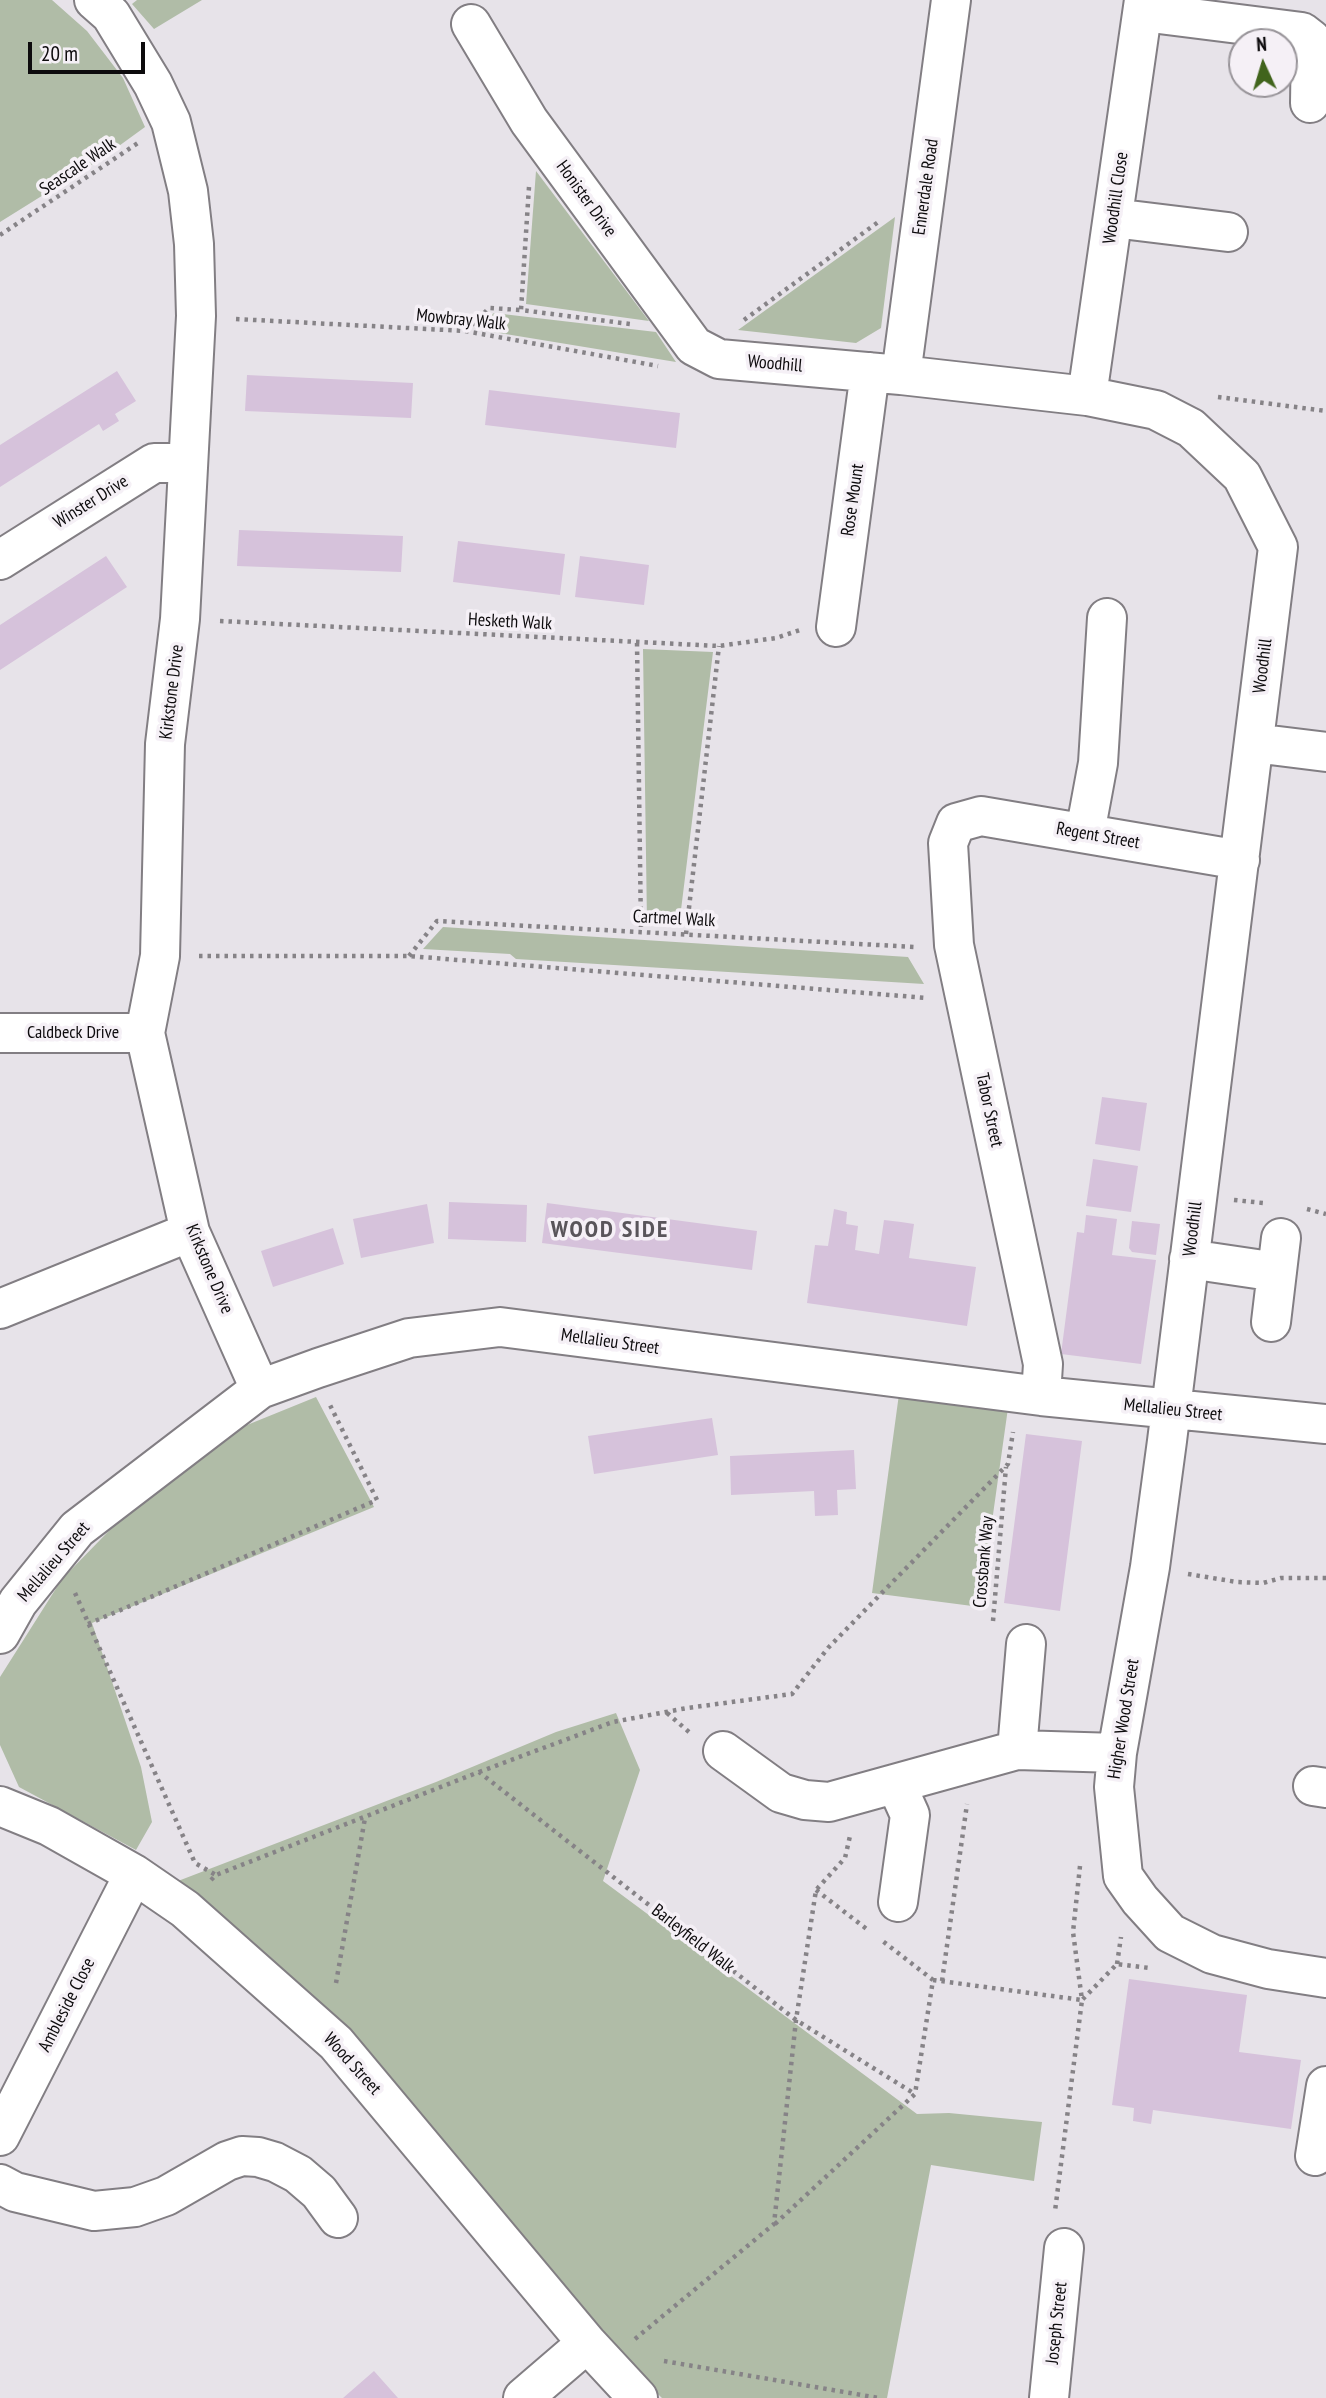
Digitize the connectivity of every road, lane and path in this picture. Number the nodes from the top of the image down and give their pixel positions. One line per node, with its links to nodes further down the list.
1 (94, 0): 6 (street, Kirkstone Drive)
2 (951, 0): 8 (street, Ennerdale Road)
3 (1144, 6): 5 (street); 9 (street, Woodhill Close)
4 (471, 24): 7 (street, Honister Drive)
5 (1310, 103)
6 (171, 122): 11 (path, Seascale Walk); 13 (street, Kirkstone Drive)
7 (541, 139): 12 (path); 14 (street, Honister Drive)
8 (923, 210): 16 (path); 17 (street, Ennerdale Road)
9 (1113, 218): 10 (street); 18 (street, Woodhill Close)
10 (1228, 232)
11 (0, 235)
12 (521, 310): 14 (path); 15 (path)
13 (197, 316): 15 (path, Mowbray Walk); 21 (street, Kirkstone Drive)
14 (676, 321): 16 (street, Honister Drive)
15 (466, 331): 16 (path, Mowbray Walk)
16 (719, 359): 17 (street, Woodhill)
17 (885, 373): 18 (street, Woodhill); 25 (street, Rose Mount)
18 (1087, 396): 19 (street, Woodhill)
19 (1156, 410): 20 (path); 28 (street, Woodhill)
20 (1326, 411)
21 (188, 463): 22 (street, Winster Drive); 24 (street, Kirkstone Drive)
22 (0, 560)
23 (1107, 618): 31 (street)
24 (180, 619): 26 (path, Hesketh Walk); 36 (street, Kirkstone Drive)
25 (836, 628): 27 (path, Hesketh Walk)
26 (636, 643): 27 (path, Hesketh Walk); 33 (path)
27 (719, 646): 34 (path)
28 (1254, 743): 29 (street); 32 (street, Woodhill)
29 (1326, 752)
30 (956, 823): 31 (street, Regent Street); 35 (street, Tabor Street)
31 (1085, 833): 32 (street, Regent Street)
32 (1240, 860): 42 (street, Woodhill)
33 (641, 931): 34 (path, Cartmel Walk); 37 (path, Cartmel Walk)
34 (686, 934): 35 (path, Cartmel Walk)
35 (954, 945): 38 (street, Tabor Street)
36 (160, 956): 37 (path); 40 (street, Kirkstone Drive)
37 (409, 956): 38 (path)
38 (966, 1001): 47 (street, Tabor Street)
39 (0, 1033): 40 (street, Caldbeck Drive)
40 (145, 1033): 41 (street, Kirkstone Drive)
41 (190, 1232): 43 (street); 46 (street, Kirkstone Drive)
42 (1189, 1259): 44 (street); 48 (street, Woodhill)
43 (0, 1309)
44 (1271, 1322)
45 (318, 1368): 46 (street, Mellalieu Street); 47 (street, Mellalieu Street); 55 (path)
46 (260, 1389): 52 (street, Mellalieu Street)
47 (1041, 1396): 48 (street, Mellalieu Street)
48 (1170, 1410): 50 (street, Mellalieu Street); 53 (street, Higher Wood Street)
49 (1014, 1424): 51 (path)
50 (1326, 1424)
51 (1006, 1466): 57 (path, Crossbank Way); 62 (path)
52 (47, 1567): 55 (path); 56 (street, Mellalieu Street)
53 (1150, 1567): 54 (path); 60 (street, Higher Wood Street)
54 (1326, 1578)
55 (88, 1624): 66 (path)
56 (0, 1634)
57 (1026, 1644): 58 (street)
58 (1017, 1750): 60 (street); 61 (street)
59 (723, 1751): 64 (street)
60 (1117, 1753): 70 (street, Higher Wood Street)
61 (973, 1761): 63 (street); 72 (path)
62 (480, 1772): 66 (path); 74 (path, Barleyfield Walk)
63 (896, 1784): 64 (street); 69 (street)
64 (859, 1795): 68 (path)
65 (0, 1806): 67 (street, Wood Street)
66 (365, 1817): 73 (path)
67 (134, 1874): 77 (street, Ambleside Close); 83 (street, Wood Street)
68 (816, 1890): 71 (path); 74 (path)
69 (898, 1902)
70 (1326, 1978)
71 (933, 1980): 72 (path); 76 (path)
72 (942, 1981): 82 (path)
73 (336, 1983)
74 (796, 2020): 76 (path, Barleyfield Walk); 81 (path)
75 (1326, 2086): 78 (street)
76 (915, 2094): 81 (path)
77 (0, 2136)
78 (1315, 2156)
79 (0, 2183): 80 (street)
80 (338, 2218)
81 (774, 2224): 83 (path)
82 (1064, 2248): 88 (street, Joseph Street)
83 (596, 2353): 85 (street); 86 (street, Wood Street)
84 (664, 2361): 87 (path)
85 (523, 2398)
86 (638, 2398)
87 (879, 2398)
88 (1049, 2398)

